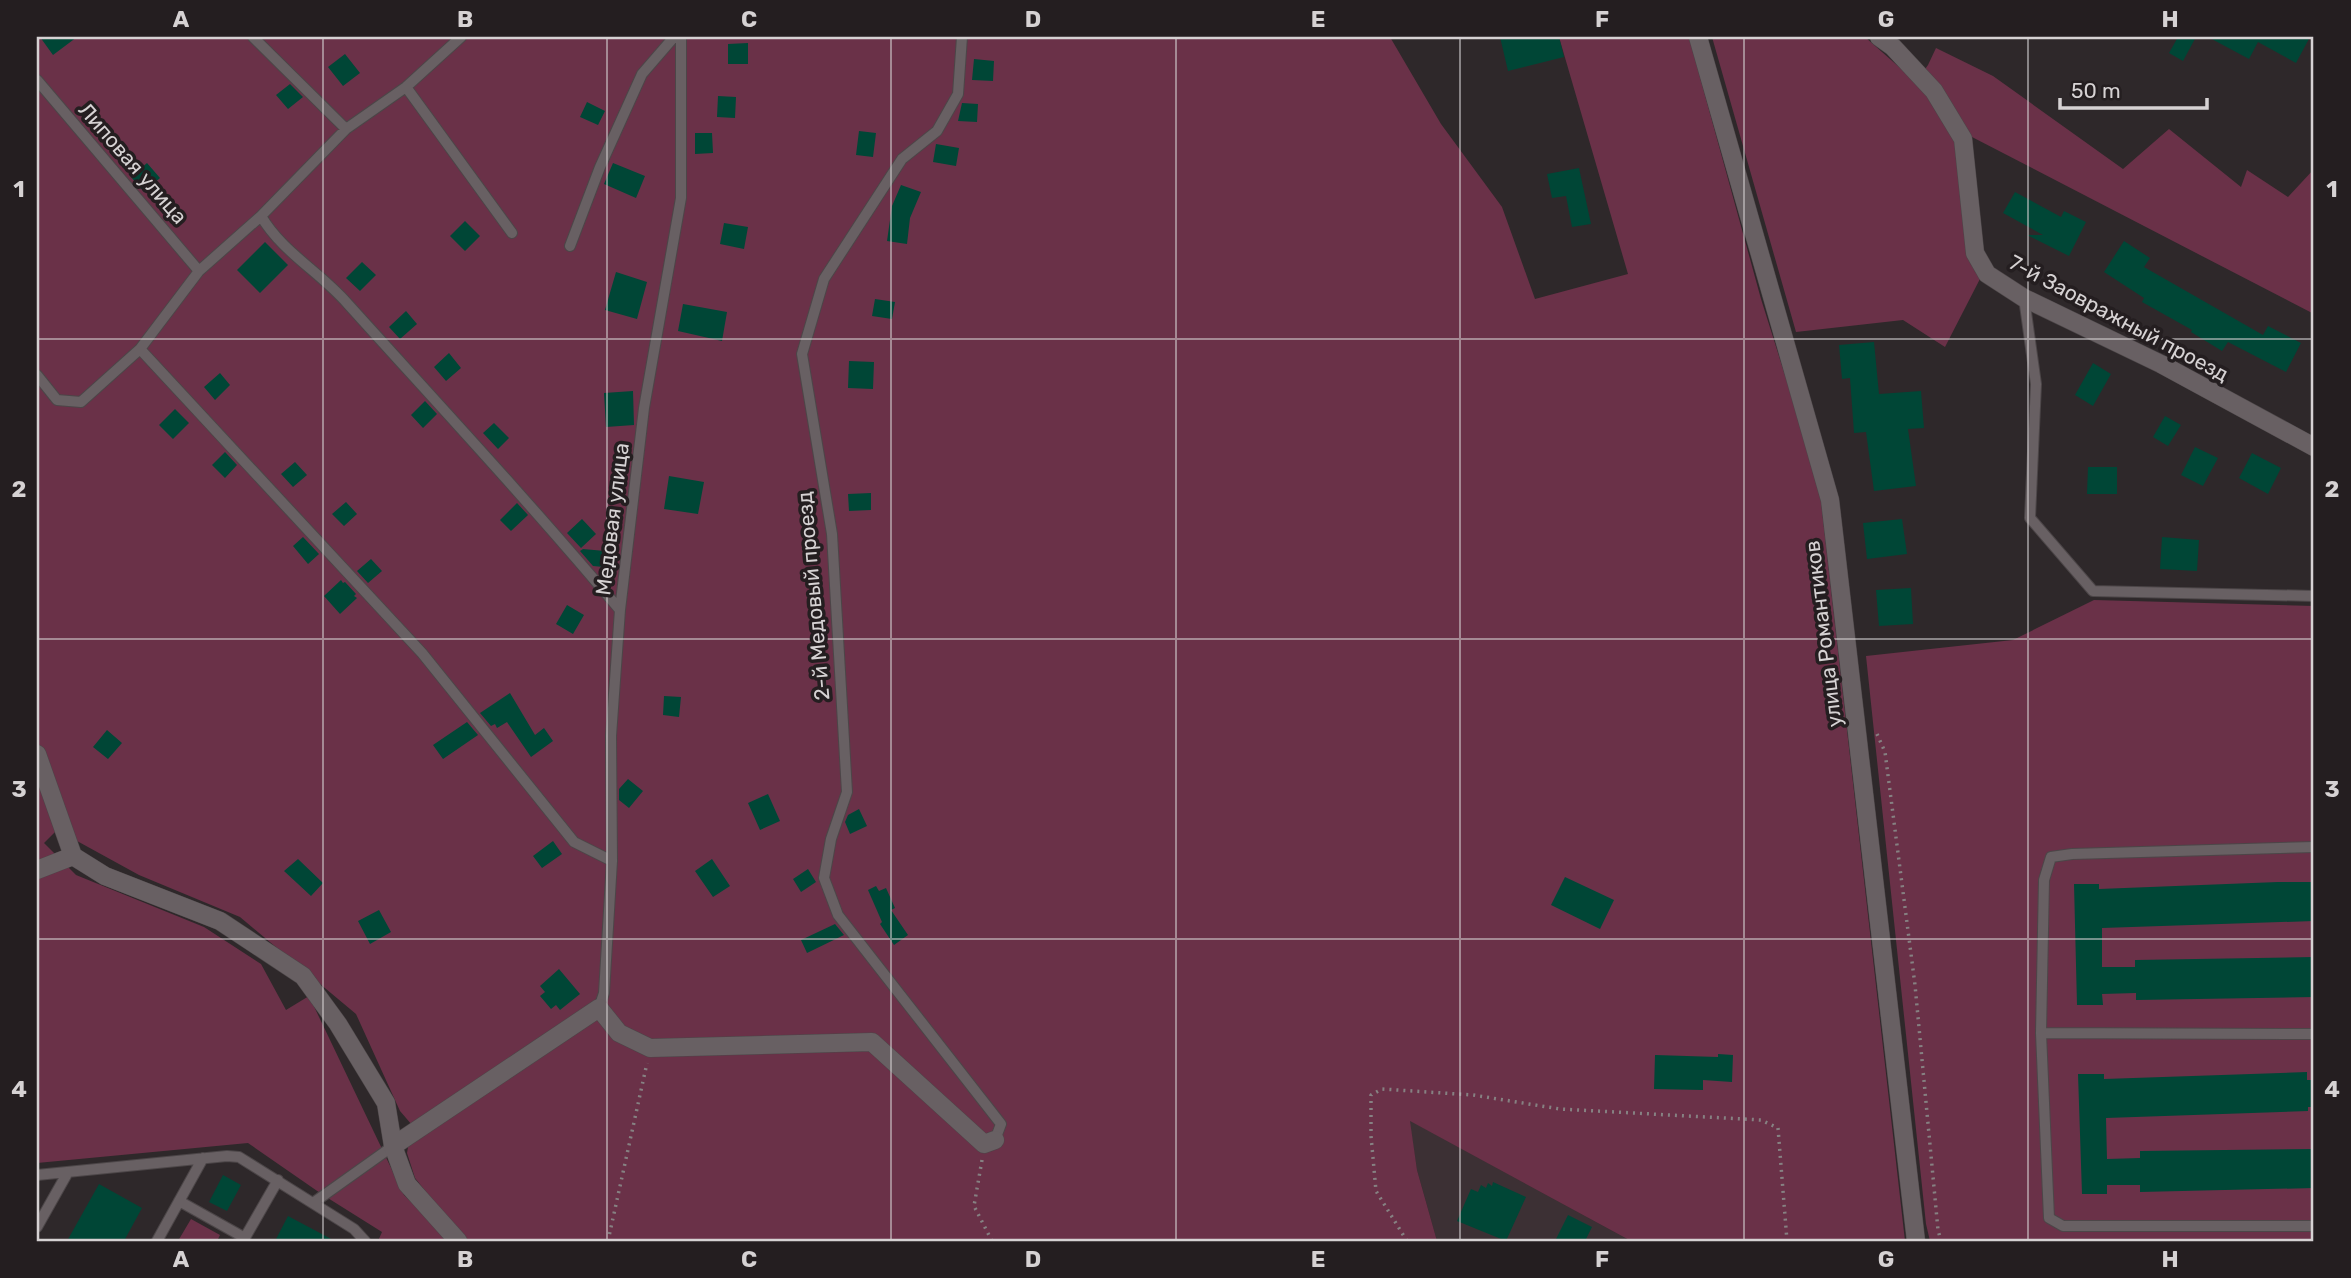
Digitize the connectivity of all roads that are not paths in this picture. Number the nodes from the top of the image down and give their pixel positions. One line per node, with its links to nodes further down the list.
1 (253, 37): 10 (lane)
2 (461, 37): 9 (lane)
3 (674, 37): 13 (lane)
4 (681, 37): 20 (lane, Медовая улица)
5 (961, 37): 29 (lane, 2-й Медовый проезд)
6 (1698, 37): 43 (street, улица Романтиков)
7 (1879, 37): 15 (street, 7-й Заовражный проезд)
8 (37, 80): 14 (lane, Липовая улица)
9 (406, 87): 10 (lane); 12 (lane)
10 (346, 129): 11 (lane)
11 (261, 216): 14 (lane); 20 (lane)
12 (512, 233)
13 (570, 246)
14 (199, 271): 16 (lane)
15 (2024, 298): 18 (street, 7-й Заовражный проезд); 19 (lane)
16 (140, 349): 17 (lane); 24 (lane)
17 (37, 375)
18 (2314, 447)
19 (2314, 596)
20 (620, 610): 24 (lane, Медовая улица)
21 (37, 754): 23 (street)
22 (2314, 847): 27 (lane)
23 (73, 856): 25 (street); 30 (street)
24 (612, 861): 26 (lane, Медовая улица)
25 (37, 870)
26 (598, 1008): 29 (street); 30 (street)
27 (2041, 1032): 28 (lane); 37 (lane)
28 (2314, 1034)
29 (990, 1142)
30 (393, 1146): 36 (lane); 42 (street)
31 (203, 1158): 32 (lane); 34 (lane); 35 (lane)
32 (68, 1172): 33 (lane); 38 (lane)
33 (37, 1175)
34 (278, 1180): 36 (lane); 39 (lane)
35 (179, 1201): 39 (lane); 40 (lane)
36 (313, 1203): 41 (lane)
37 (2314, 1226)
38 (37, 1227)
39 (244, 1239)
40 (156, 1241)
41 (365, 1241)
42 (458, 1241)
43 (1916, 1241)

